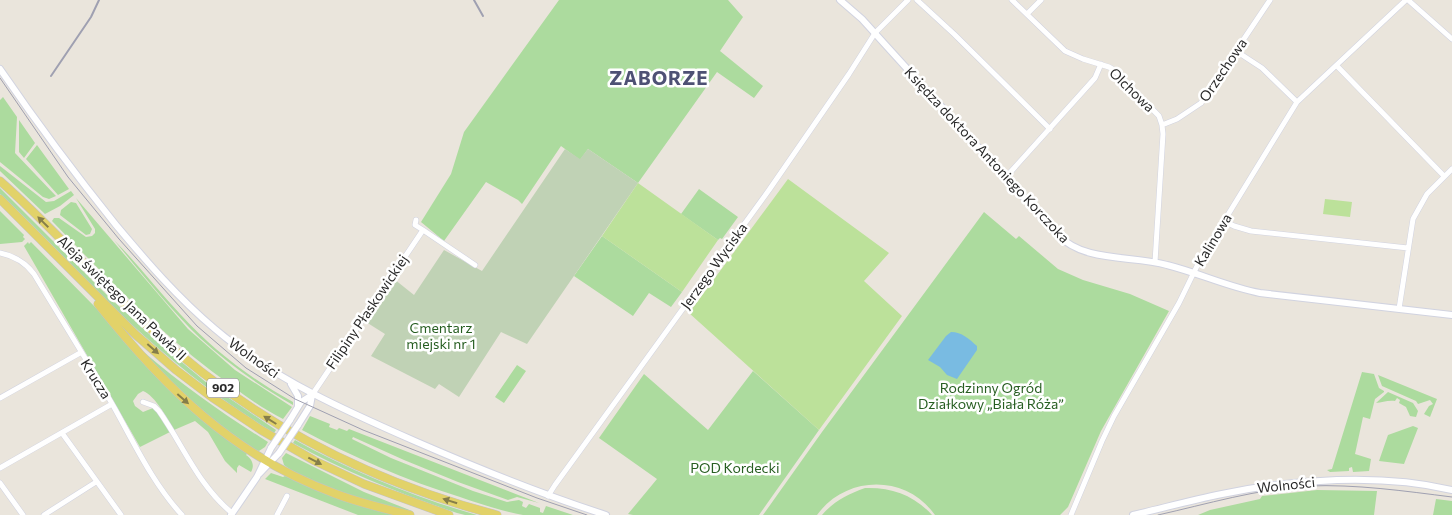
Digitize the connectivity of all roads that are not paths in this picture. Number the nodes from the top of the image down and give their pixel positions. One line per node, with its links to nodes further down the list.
1 (840, 0): 9 (street, Księdza doktora Antoniego Korczoka)
2 (908, 0): 9 (street, Jerzego Wyciska)
3 (917, 0): 17 (street)
4 (1012, 0): 8 (street, Olchowa)
5 (1041, 0): 8 (street)
6 (1270, 0): 11 (street, Orzechowa)
7 (1407, 0): 10 (street); 13 (street, Kalinowa)
8 (1027, 14): 12 (street, Olchowa)
9 (875, 33): 20 (street, Księdza doktora Antoniego Korczoka); 50 (street, Jerzego Wyciska)
10 (1452, 39)
11 (1236, 51): 15 (street); 16 (street, Orzechowa)
12 (1101, 64): 16 (street, Olchowa); 17 (street)
13 (1337, 66): 15 (street, Kalinowa); 19 (street)
14 (0, 69): 35 (street, Wolności)
15 (1297, 102): 24 (street, Kalinowa)
16 (1162, 125): 28 (street, Olchowa)
17 (1050, 130): 20 (street)
18 (1452, 169): 19 (street)
19 (1444, 176): 26 (street)
20 (1006, 177): 28 (street, Księdza doktora Antoniego Korczoka)
21 (0, 181): 59 (main road, Aleja świętego Jana Pawła II / 902, one-way to 21)
22 (0, 199): 31 (main road, Aleja świętego Jana Pawła II / 902)
23 (416, 220): 25 (street)
24 (1224, 220): 26 (street); 30 (street, Kalinowa)
25 (423, 230): 29 (street); 36 (street, Filipiny Płaskowickiej)
26 (1408, 248): 32 (street)
27 (1, 254): 34 (street, Krucza)
28 (1155, 262): 30 (street, Księdza doktora Antoniego Korczoka)
29 (476, 266)
30 (1193, 273): 32 (street, Księdza doktora Antoniego Korczoka); 61 (street, Kalinowa)
31 (75, 275): 44 (main road, one-way to 44); 58 (main road, Aleja świętego Jana Pawła II / 902, one-way to 58)
32 (1399, 309): 33 (street, Księdza doktora Antoniego Korczoka)
33 (1452, 314)
34 (80, 352): 37 (street); 40 (street, Krucza)
35 (289, 382): 36 (street, Wolności); 42 (street)
36 (312, 395): 38 (street, Wolności); 41 (street); 42 (street)
37 (0, 398)
38 (326, 401): 41 (street); 50 (street, Wolności)
39 (143, 402): 51 (street)
40 (112, 404): 43 (street); 55 (street, Krucza)
41 (310, 406): 44 (street, bridge)
42 (298, 408): 44 (street, bridge)
43 (62, 433): 45 (street); 46 (street)
44 (267, 462): 51 (street); 57 (main road)
45 (0, 468)
46 (96, 482): 53 (street); 54 (street)
47 (0, 483): 52 (street)
48 (1452, 488): 62 (street, Wolności)
49 (287, 496): 56 (street)
50 (548, 496): 60 (street, Wolności)
51 (231, 514)
52 (23, 515)
53 (44, 515)
54 (121, 515)
55 (182, 515)
56 (277, 515)
57 (410, 515)
58 (449, 515)
59 (496, 515)
60 (606, 515)
61 (1071, 515)
62 (1133, 515)

